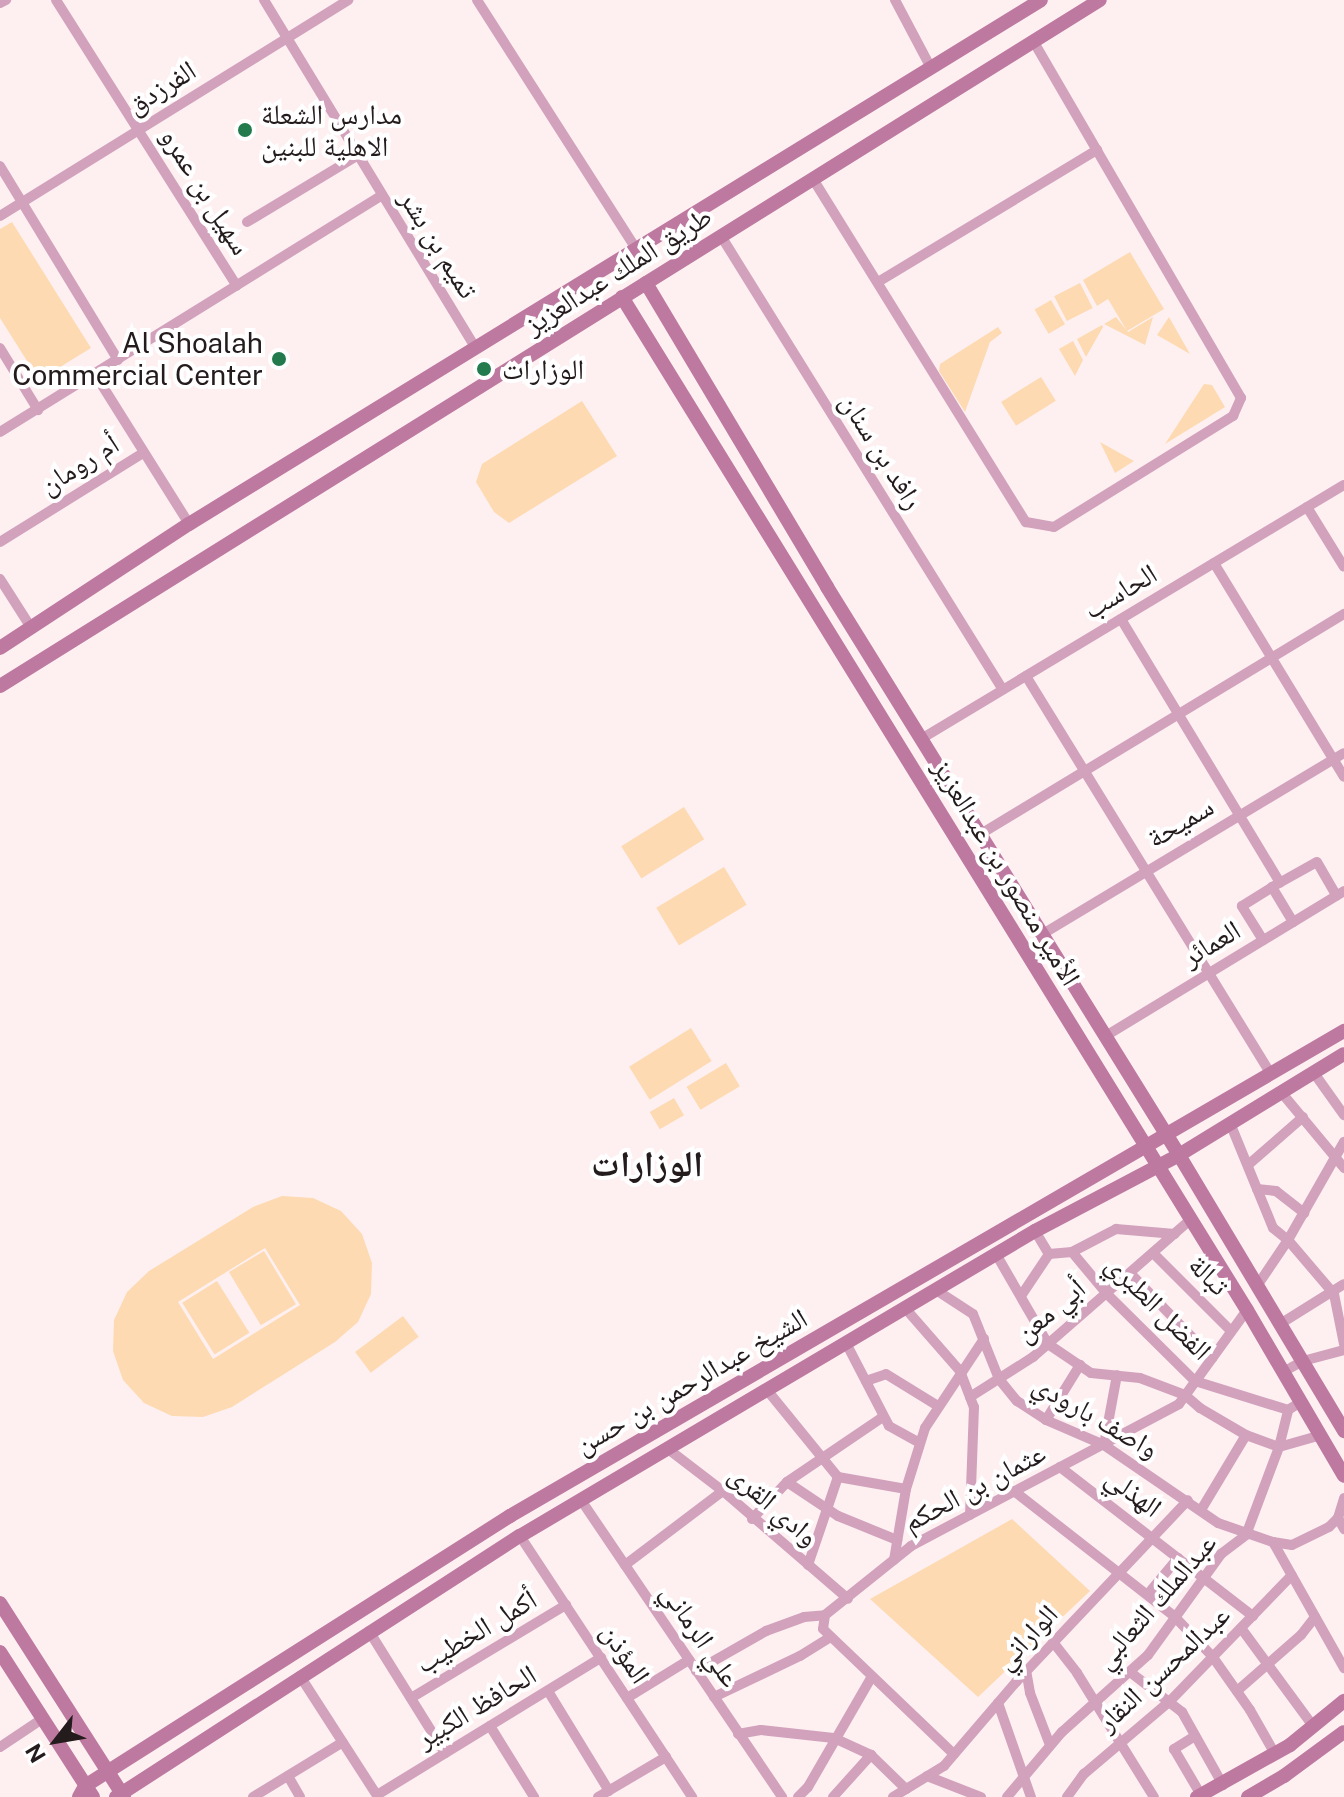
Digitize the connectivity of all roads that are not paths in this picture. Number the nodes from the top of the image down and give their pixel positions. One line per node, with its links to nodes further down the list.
1 (6, 0): 9 (street)
2 (56, 0): 13 (street, سهيل بن عمرو)
3 (264, 0): 10 (street, تميم بن بشر)
4 (348, 0): 10 (street, الفرزدق)
5 (477, 0): 23 (street)
6 (895, 0): 12 (street)
7 (1041, 0): 12 (street, طريق الملك عبدالعزيز)
8 (1100, 0): 11 (street, طريق الملك عبدالعزيز)
9 (0, 3)
10 (287, 37): 13 (street, الفرزدق); 15 (street, تميم بن بشر)
11 (1033, 41): 14 (street); 17 (street, طريق الملك عبدالعزيز)
12 (930, 66): 23 (street, طريق الملك عبدالعزيز)
13 (140, 129): 19 (street, الفرزدق); 26 (street, سهيل بن عمرو)
14 (1097, 150): 24 (street); 24 (street)
15 (357, 156): 18 (street, تميم بن بشر); 21 (street)
16 (0, 166): 19 (street)
17 (813, 179): 22 (street, طريق الملك عبدالعزيز); 24 (street)
18 (381, 196): 26 (street); 31 (street, تميم بن بشر)
19 (22, 203): 20 (street, الفرزدق); 32 (street)
20 (0, 216)
21 (247, 222)
22 (721, 236): 25 (street, طريق الملك عبدالعزيز); 51 (street, رافد بن سنان)
23 (637, 250): 31 (street, طريق الملك عبدالعزيز)
24 (878, 282)
25 (646, 283): 27 (street, طريق الملك عبدالعزيز); 28 (street, الأمير منصور بن عبدالعزيز)
26 (237, 286): 32 (street)
27 (622, 297): 29 (street, الأمير منصور بن عبدالعزيز); 50 (street, طريق الملك عبدالعزيز)
28 (675, 333): 29 (street); 53 (street, الأمير منصور بن عبدالعزيز)
29 (653, 347): 78 (street, الأمير منصور بن عبدالعزيز)
30 (0, 348): 34 (street)
31 (476, 348): 39 (street, طريق الملك عبدالعزيز)
32 (118, 360): 33 (street)
33 (95, 374): 34 (street); 36 (street)
34 (38, 410): 35 (street)
35 (0, 432)
36 (143, 453): 39 (street); 40 (street, أم رومان)
37 (1344, 485): 38 (street, الحاسب)
38 (1307, 507): 41 (street, الحاسب); 42 (street)
39 (189, 524): 46 (street, طريق الملك عبدالعزيز)
40 (0, 542)
41 (1214, 563): 45 (street, الحاسب); 48 (street)
42 (1344, 567)
43 (0, 579): 46 (street)
44 (1344, 614): 48 (street)
45 (1121, 619): 49 (street, الحاسب); 52 (street)
46 (32, 629): 47 (street, طريق الملك عبدالعزيز)
47 (0, 648)
48 (1271, 657): 52 (street); 55 (street)
49 (1026, 676): 51 (street, الحاسب); 56 (street)
50 (0, 686)
51 (1003, 690): 53 (street, الحاسب)
52 (1178, 713): 56 (street); 58 (street)
53 (921, 739): 59 (street, الأمير منصور بن عبدالعزيز)
54 (1344, 753): 55 (street, سميحة)
55 (1333, 759): 57 (street); 58 (street, سميحة)
56 (1083, 769): 59 (street); 60 (street)
57 (1344, 777)
58 (1239, 815): 60 (street, سميحة); 61 (street)
59 (979, 835): 64 (street, الأمير منصور بن عبدالعزيز)
60 (1145, 870): 64 (street, سميحة); 66 (street)
61 (1276, 885): 62 (street); 63 (street); 65 (street)
62 (1342, 893): 63 (street, العمائر)
63 (1293, 922): 65 (street, العمائر)
64 (1041, 935): 68 (street, الأمير منصور بن عبدالعزيز)
65 (1263, 940): 66 (street, العمائر)
66 (1209, 973): 68 (street, العمائر); 71 (street)
67 (1344, 1031): 71 (street, الشيخ عبدالرحمن بن حسن)
68 (1104, 1037): 76 (street, الأمير منصور بن عبدالعزيز)
69 (1344, 1054): 70 (street, الشيخ عبدالرحمن بن حسن)
70 (1314, 1073): 72 (street, الشيخ عبدالرحمن بن حسن); 73 (street)
71 (1271, 1075): 76 (street, الشيخ عبدالرحمن بن حسن)
72 (1281, 1092): 74 (street); 75 (street, الشيخ عبدالرحمن بن حسن)
73 (1344, 1115)
74 (1303, 1117): 80 (street); 81 (street)
75 (1230, 1123): 79 (street, الشيخ عبدالرحمن بن حسن); 81 (street)
76 (1165, 1136): 78 (street, الشيخ عبدالرحمن بن حسن); 79 (street, الأمير منصور بن عبدالعزيز)
77 (1344, 1142): 80 (street)
78 (1145, 1149): 82 (street, الأمير منصور بن عبدالعزيز); 160 (street, الشيخ عبدالرحمن بن حسن)
79 (1179, 1155): 82 (street, الشيخ عبدالرحمن بن حسن); 95 (street, الأمير منصور بن عبدالعزيز)
80 (1340, 1163): 84 (street)
81 (1248, 1165): 83 (street)
82 (1158, 1166): 85 (street, الأمير منصور بن عبدالعزيز); 86 (street, الشيخ عبدالرحمن بن حسن)
83 (1257, 1189): 84 (street); 88 (street)
84 (1304, 1213): 88 (street)
85 (1190, 1220): 87 (street, أبي معن); 101 (street, الأمير منصور بن عبدالعزيز)
86 (1035, 1231): 91 (street, الشيخ عبدالرحمن بن حسن); 92 (street)
87 (1175, 1234): 89 (street); 90 (street, أبي معن)
88 (1288, 1240): 95 (street); 96 (street)
89 (1072, 1252): 92 (street, الفضل الطبري); 98 (street, الفضل الطبري)
90 (1153, 1253): 93 (street, أبي معن); 103 (street, تبالة)
91 (996, 1254): 97 (street, الشيخ عبدالرحمن بن حسن); 99 (street)
92 (1049, 1254): 99 (street)
93 (1131, 1274): 98 (street, أبي معن); 108 (street)
94 (1344, 1284): 96 (street)
95 (1257, 1286): 102 (street, الأمير منصور بن عبدالعزيز)
96 (1331, 1289): 102 (street); 107 (street)
97 (936, 1290): 100 (street, الشيخ عبدالرحمن بن حسن); 104 (street, واصف بارودي)
98 (1107, 1294): 106 (street, أبي معن); 116 (street, الفضل الطبري)
99 (1021, 1296): 106 (street)
100 (905, 1308): 105 (street, الشيخ عبدالرحمن بن حسن); 111 (street)
101 (1247, 1310): 103 (street, عثمان بن الحكم); 112 (street, الأمير منصور بن عبدالعزيز)
102 (1280, 1324): 109 (street, الأمير منصور بن عبدالعزيز)
103 (1231, 1331): 108 (street, عثمان بن الحكم)
104 (984, 1339): 111 (street); 114 (street, واصف بارودي)
105 (846, 1343): 115 (street); 117 (street, الشيخ عبدالرحمن بن حسن)
106 (1048, 1344): 110 (street); 114 (street, أبي معن)
107 (1344, 1347): 109 (street)
108 (1212, 1358): 116 (street, عثمان بن الحكم)
109 (1303, 1361): 112 (street); 125 (street, الأمير منصور بن عبدالعزيز)
110 (1080, 1365): 113 (street); 124 (street)
111 (960, 1371): 119 (street); 121 (street)
112 (1283, 1372): 120 (street, الأمير منصور بن عبدالعزيز)
113 (1117, 1375): 118 (street); 129 (street)
114 (999, 1379): 119 (street, أبي معن); 124 (street, واصف بارودي)
115 (866, 1381): 121 (street); 123 (street)
116 (1195, 1381): 118 (street, عثمان بن الحكم); 122 (street, الفضل الطبري)
117 (767, 1390): 131 (street, الشيخ عبدالرحمن بن حسن); 132 (street)
118 (1185, 1395): 126 (street); 129 (street, عثمان بن الحكم)
119 (970, 1397): 145 (street)
120 (1301, 1402): 122 (street); 127 (street, الأمير منصور بن عبدالعزيز)
121 (938, 1406): 128 (street)
122 (1288, 1410): 130 (street, عبدالملك الثعالبي)
123 (883, 1417): 128 (street); 132 (street)
124 (1046, 1420): 129 (street, واصف بارودي)
125 (1342, 1423)
126 (1246, 1435): 130 (street); 144 (street)
127 (1321, 1435): 130 (street); 134 (street, الأمير منصور بن عبدالعزيز)
128 (920, 1443): 137 (street)
129 (1104, 1445): 133 (street, عثمان بن الحكم); 142 (street, واصف بارودي)
130 (1279, 1447): 149 (street, عبدالملك الثعالبي)
131 (668, 1449): 138 (street, وادي القرى); 141 (street, الشيخ عبدالرحمن بن حسن)
132 (824, 1457): 135 (street); 136 (street)
133 (1060, 1467): 139 (street, عثمان بن الحكم); 151 (street, الهذلي)
134 (1344, 1476)
135 (838, 1477): 137 (street); 143 (street)
136 (787, 1482): 143 (street); 147 (street)
137 (906, 1489): 152 (street)
138 (723, 1491): 147 (street, وادي القرى); 156 (street)
139 (1014, 1491): 145 (street, عثمان بن الحكم); 158 (street)
140 (1344, 1498): 146 (street)
141 (581, 1500): 150 (street, الشيخ عبدالرحمن بن حسن); 156 (street, علي الرماني)
142 (1188, 1500): 144 (street, واصف بارودي); 151 (street, الواراني)
143 (827, 1509): 152 (street); 157 (street)
144 (1201, 1510): 149 (street, واصف بارودي)
145 (970, 1515): 155 (street, عثمان بن الحكم)
146 (1338, 1518): 148 (street); 153 (street, واصف بارودي)
147 (752, 1519): 157 (street, وادي القرى)
148 (1344, 1529)
149 (1246, 1535): 153 (street, واصف بارودي); 161 (street, عبدالملك الثعالبي)
150 (520, 1536): 163 (street, الشيخ عبدالرحمن بن حسن); 166 (street, المؤذن)
151 (1153, 1536): 154 (street, الهذلي); 158 (street, الواراني)
152 (897, 1540): 155 (street)
153 (1273, 1542): 159 (street)
154 (1178, 1558): 161 (street, الهذلي); 162 (street)
155 (894, 1560): 164 (street, عثمان بن الحكم)
156 (625, 1565): 178 (street, علي الرماني)
157 (808, 1565): 164 (street, وادي القرى)
158 (1120, 1570): 162 (street); 174 (street, الواراني)
159 (1292, 1575): 169 (street, عبدالمحسن النقار); 170 (street)
160 (414, 1577): 163 (street); 211 (street, الشيخ عبدالرحمن بن حسن)
161 (1205, 1580): 168 (street, عبدالملك الثعالبي); 169 (street, الهذلي)
162 (1148, 1594): 168 (street)
163 (427, 1595): 172 (street, الشيخ عبدالرحمن بن حسن)
164 (848, 1599): 167 (street, عثمان بن الحكم)
165 (0, 1603): 211 (street)
166 (566, 1605): 177 (street, المؤذن); 189 (street, أكمل الخطيب)
167 (825, 1615): 173 (street); 182 (street, عثمان بن الحكم)
168 (1174, 1616): 176 (street); 183 (street, عبدالملك الثعالبي)
169 (1253, 1616): 171 (street, عبدالمحسن النقار)
170 (1315, 1617): 179 (street); 180 (street)
171 (1241, 1628): 176 (street, عبدالمحسن النقار); 179 (street)
172 (369, 1631): 184 (street, الشيخ عبدالرحمن بن حسن); 189 (street)
173 (831, 1637): 185 (street); 188 (street)
174 (1053, 1642): 181 (street, الواراني); 194 (street)
175 (0, 1652): 195 (street)
176 (1212, 1656): 187 (street); 191 (street, عبدالمحسن النقار)
177 (601, 1658): 186 (street, الحافظ الكبير); 190 (street, المؤذن)
178 (689, 1660): 182 (street, علي الرماني); 190 (street)
179 (1268, 1661): 187 (street); 197 (street)
180 (1344, 1668)
181 (1026, 1670): 193 (street, الواراني); 204 (street)
182 (696, 1671): 188 (street, علي الرماني)
183 (1130, 1672): 191 (street); 194 (street, عبدالملك الثعالبي)
184 (300, 1676): 202 (street); 220 (street, الشيخ عبدالرحمن بن حسن)
185 (871, 1678): 201 (street); 207 (street)
186 (548, 1691): 196 (street, الحافظ الكبير); 217 (street)
187 (1237, 1691): 208 (street)
188 (714, 1697): 199 (street, علي الرماني)
189 (411, 1698): 206 (street)
190 (627, 1698): 210 (street, المؤذن)
191 (1170, 1701): 200 (street); 203 (street, عبدالمحسن النقار)
192 (1344, 1701): 197 (street)
193 (998, 1703): 207 (street, الواراني); 212 (street)
194 (1096, 1704): 203 (street); 204 (street, عبدالملك الثعالبي)
195 (42, 1719): 205 (street); 218 (street)
196 (490, 1726): 206 (street, الحافظ الكبير); 226 (street)
197 (1313, 1726): 208 (street)
198 (1344, 1732): 223 (street)
199 (738, 1734): 201 (street); 229 (street, علي الرماني)
200 (1195, 1736): 215 (street); 222 (street)
201 (834, 1738): 209 (street); 230 (street)
202 (343, 1742): 213 (street); 221 (street)
203 (1120, 1742): 236 (street, عبدالمحسن النقار); 237 (street)
204 (1050, 1745): 212 (street, عبدالملك الثعالبي)
205 (0, 1747)
206 (445, 1753): 221 (street, الحافظ الكبير)
207 (954, 1754): 214 (street, الواراني)
208 (1275, 1754): 215 (street)
209 (871, 1755): 216 (street); 231 (street)
210 (666, 1757): 217 (street); 228 (street, المؤذن)
211 (108, 1772): 218 (street, الشيخ عبدالرحمن بن حسن); 220 (street)
212 (1023, 1775): 234 (street, عبدالملك الثعالبي); 235 (street)
213 (288, 1776): 224 (street); 225 (street)
214 (927, 1776): 216 (street, الواراني); 219 (street)
215 (1223, 1785): 222 (street)
216 (906, 1789): 232 (street, الواراني)
217 (609, 1791): 227 (street)
218 (86, 1793)
219 (960, 1793): 233 (street)
220 (120, 1795)
221 (377, 1796)
222 (1199, 1796)
223 (1252, 1796)
224 (253, 1797)
225 (300, 1797)
226 (534, 1797)
227 (598, 1797)
228 (692, 1797)
229 (782, 1797)
230 (798, 1797)
231 (833, 1797)
232 (893, 1797)
233 (981, 1797)
234 (1007, 1797)
235 (1031, 1797)
236 (1067, 1797)
237 (1154, 1797)

